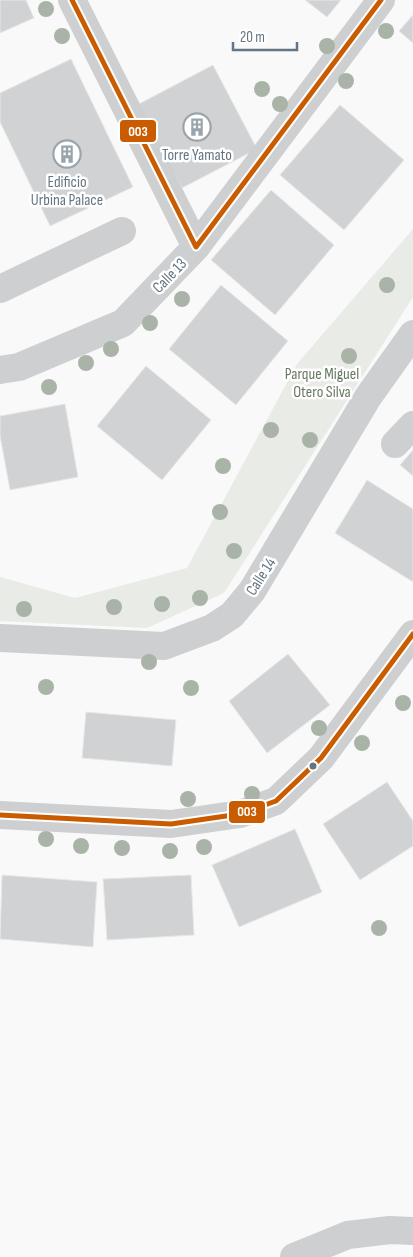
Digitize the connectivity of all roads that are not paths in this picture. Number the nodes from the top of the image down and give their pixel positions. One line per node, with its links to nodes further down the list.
1 (72, 0): 4 (street)
2 (380, 0): 4 (street, Calle 13)
3 (122, 232): 5 (street)
4 (196, 246): 7 (street, Calle 13)
5 (0, 289)
6 (413, 334): 9 (street, Calle 14)
7 (0, 370)
8 (413, 634): 10 (street)
9 (0, 638)
10 (0, 815)
11 (413, 1231): 12 (street)
12 (294, 1257)

